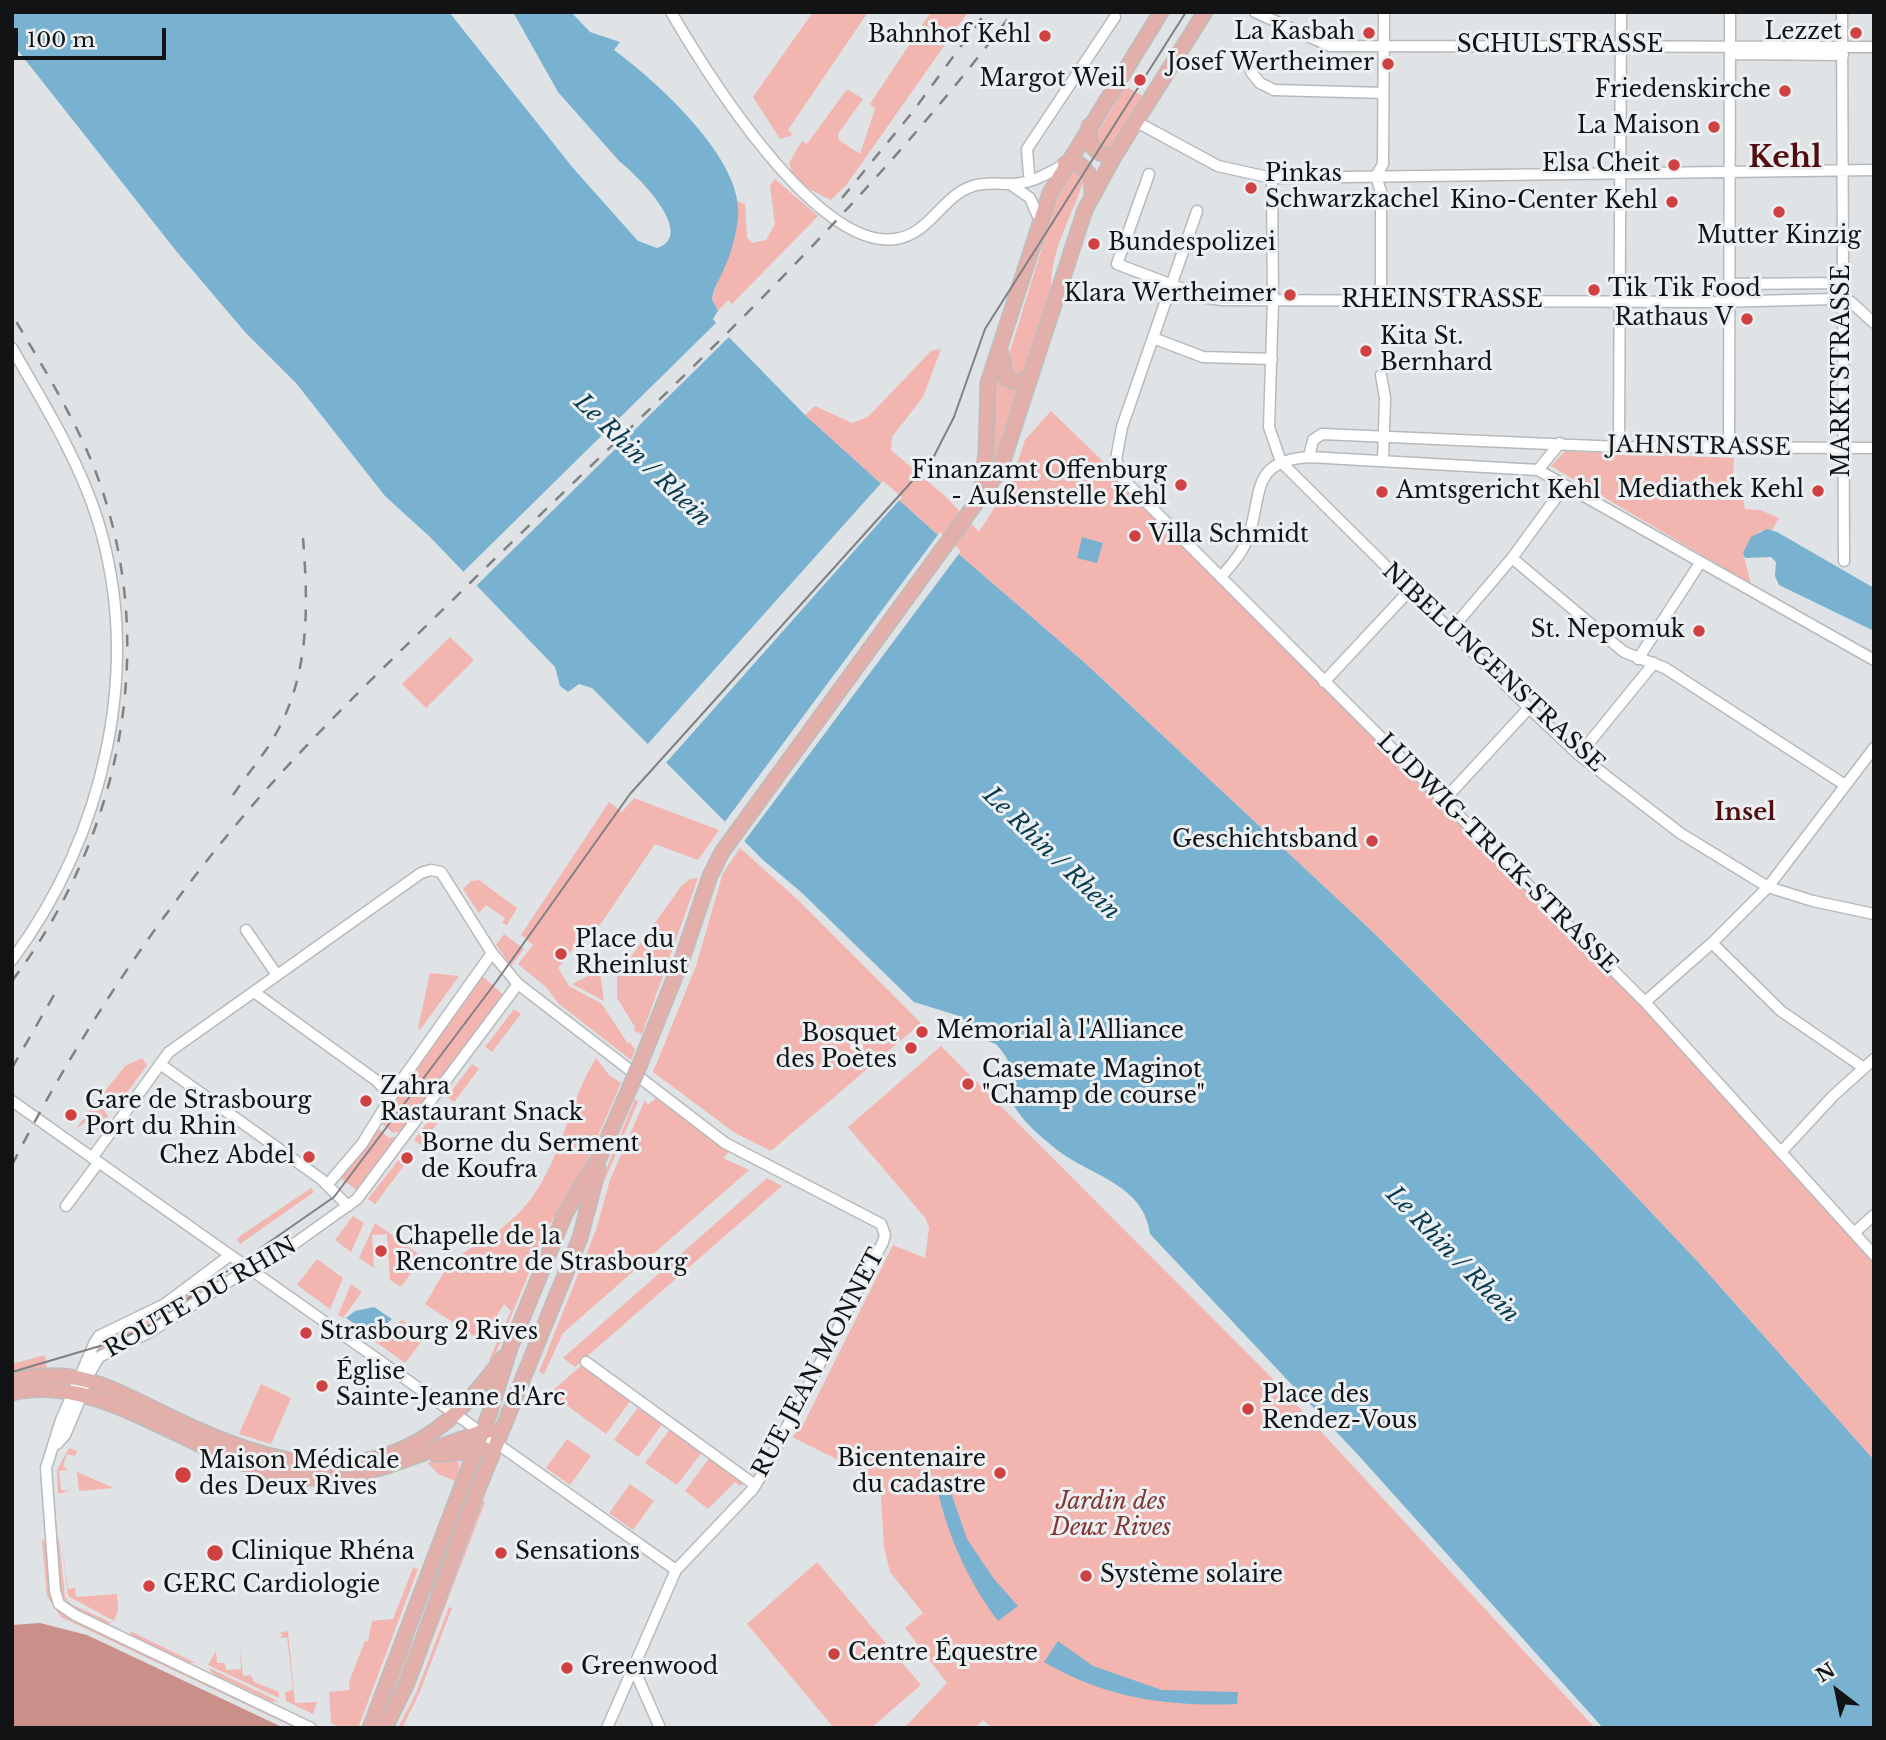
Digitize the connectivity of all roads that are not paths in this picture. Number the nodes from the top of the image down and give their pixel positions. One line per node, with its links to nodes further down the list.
1 (671, 12): 29 (street)
2 (1161, 12): 18 (main road)
3 (1205, 12): 17 (main road)
4 (1255, 12): 10 (street, SCHULSTRASSE)
5 (1384, 12): 10 (street)
6 (1621, 12): 11 (street)
7 (1730, 12): 13 (street)
8 (1842, 12): 14 (street, MARKTSTRASSE)
9 (1115, 17): 25 (street)
10 (1384, 45): 11 (street, SCHULSTRASSE); 16 (street)
11 (1621, 46): 13 (street, SCHULSTRASSE); 24 (street)
12 (1874, 47): 14 (street, SCHULSTRASSE)
13 (1730, 50): 14 (street, SCHULSTRASSE); 23 (street)
14 (1842, 51): 21 (street, MARKTSTRASSE)
15 (1251, 72): 16 (street)
16 (1384, 93): 27 (street)
17 (1135, 121): 19 (main road); 28 (street)
18 (1089, 125): 19 (main road); 20 (main road)
19 (1115, 155): 30 (main road)
20 (1065, 164): 29 (street); 30 (main road); 32 (main road)
21 (1842, 170): 22 (street); 23 (street); 33 (street, MARKTSTRASSE)
22 (1874, 170)
23 (1728, 171): 24 (street); 35 (street)
24 (1621, 173): 27 (street); 40 (street)
25 (1029, 174)
26 (1149, 174): 34 (street, RHEINSTRASSE)
27 (1376, 176): 28 (street); 39 (street)
28 (1272, 177): 38 (street)
29 (1010, 184): 32 (street)
30 (1091, 196): 48 (main road)
31 (1197, 211): 34 (street)
32 (1040, 221): 45 (main road)
33 (1844, 283): 35 (street); 37 (street, MARKTSTRASSE)
34 (1170, 284): 38 (street, RHEINSTRASSE); 43 (street)
35 (1728, 284): 36 (street)
36 (1728, 300): 37 (street, RHEINSTRASSE); 40 (street, RHEINSTRASSE); 52 (street)
37 (1844, 300): 41 (street); 54 (street, MARKTSTRASSE)
38 (1273, 301): 39 (street, RHEINSTRASSE); 46 (street)
39 (1381, 301): 40 (street, RHEINSTRASSE)
40 (1620, 302): 51 (street)
41 (1869, 310): 42 (street)
42 (1874, 323)
43 (1153, 338): 46 (street); 64 (street, LUDWIG-TRICK-STRASSE)
44 (12, 348): 81 (street)
45 (999, 348): 48 (main road); 60 (main road)
46 (1272, 359): 57 (street)
47 (1381, 375): 49 (street)
48 (1029, 378): 60 (main road)
49 (1384, 436): 50 (street, JAHNSTRASSE); 55 (street, JAHNSTRASSE); 56 (street)
50 (1560, 443): 51 (street, JAHNSTRASSE); 58 (street)
51 (1619, 447): 52 (street, JAHNSTRASSE)
52 (1729, 448): 54 (street, JAHNSTRASSE)
53 (1874, 448): 54 (street, JAHNSTRASSE)
54 (1842, 449): 62 (street, MARKTSTRASSE)
55 (1309, 457): 56 (street); 57 (street)
56 (1383, 461): 58 (street)
57 (1280, 463): 64 (street); 65 (street, NIBELUNGENSTRASSE)
58 (1538, 470): 59 (street)
59 (1564, 486): 61 (street); 63 (street)
60 (980, 498): 92 (main road, bridge)
61 (1512, 558): 66 (street); 67 (street)
62 (1844, 561)
63 (1700, 564): 67 (street); 68 (street)
64 (1221, 578): 70 (street, LUDWIG-TRICK-STRASSE)
65 (1409, 591): 66 (street, NIBELUNGENSTRASSE); 70 (street)
66 (1450, 631): 71 (street, NIBELUNGENSTRASSE)
67 (1638, 659): 69 (street)
68 (1874, 660)
69 (1654, 663): 73 (street); 74 (street)
70 (1324, 682): 75 (street, LUDWIG-TRICK-STRASSE)
71 (1529, 708): 73 (street, NIBELUNGENSTRASSE); 75 (street)
72 (1874, 748): 74 (street)
73 (1579, 755): 76 (street, NIBELUNGENSTRASSE)
74 (1845, 785): 76 (street)
75 (1445, 799): 85 (street, LUDWIG-TRICK-STRASSE)
76 (1768, 887): 77 (street, NIBELUNGENSTRASSE); 79 (street)
77 (1874, 914)
78 (246, 930): 82 (street)
79 (1712, 943): 85 (street); 88 (street)
80 (492, 953): 82 (street, RUE JEAN MONNET); 83 (street, RUE JEAN MONNET); 90 (street)
81 (12, 960)
82 (277, 975): 84 (street)
83 (518, 985): 96 (street, ROUTE DU RHIN); 114 (street, RUE JEAN MONNET)
84 (254, 992): 87 (street); 90 (street)
85 (1645, 1002): 91 (street, LUDWIG-TRICK-STRASSE)
86 (1874, 1059): 88 (street)
87 (160, 1064): 93 (street); 94 (street)
88 (1864, 1068): 91 (street)
89 (12, 1101): 93 (street)
90 (389, 1102): 94 (street)
91 (1782, 1151): 98 (street, LUDWIG-TRICK-STRASSE)
92 (600, 1156): 102 (main road); 109 (main road)
93 (95, 1160): 95 (street); 100 (street)
94 (327, 1185): 96 (street)
95 (66, 1206)
96 (348, 1206): 101 (street, ROUTE DU RHIN)
97 (1874, 1215): 98 (street)
98 (1854, 1233): 99 (street, LUDWIG-TRICK-STRASSE)
99 (1874, 1255)
100 (229, 1256): 101 (street); 104 (street, ROUTE DU RHIN)
101 (252, 1270): 104 (street, ROUTE DU RHIN); 108 (street)
102 (510, 1348): 108 (main road); 110 (main road)
103 (586, 1362): 114 (street)
104 (84, 1378): 105 (main road); 107 (street, ROUTE DU RHIN); 108 (main road)
105 (12, 1381)
106 (12, 1393): 107 (main road)
107 (78, 1393): 113 (main road); 117 (street, ROUTE DU RHIN)
108 (455, 1413): 110 (street)
109 (502, 1427): 110 (main road); 111 (main road)
110 (482, 1432): 111 (street); 112 (main road); 113 (main road)
111 (497, 1442): 112 (main road); 115 (street); 119 (main road)
112 (475, 1453): 113 (main road); 118 (main road)
113 (335, 1477)
114 (755, 1485): 115 (street, RUE JEAN MONNET)
115 (676, 1570): 116 (street, RUE JEAN MONNET)
116 (634, 1669): 120 (street, RUE JEAN MONNET); 121 (street)
117 (311, 1728)
118 (370, 1728)
119 (385, 1728)
120 (607, 1728)
121 (660, 1728)

